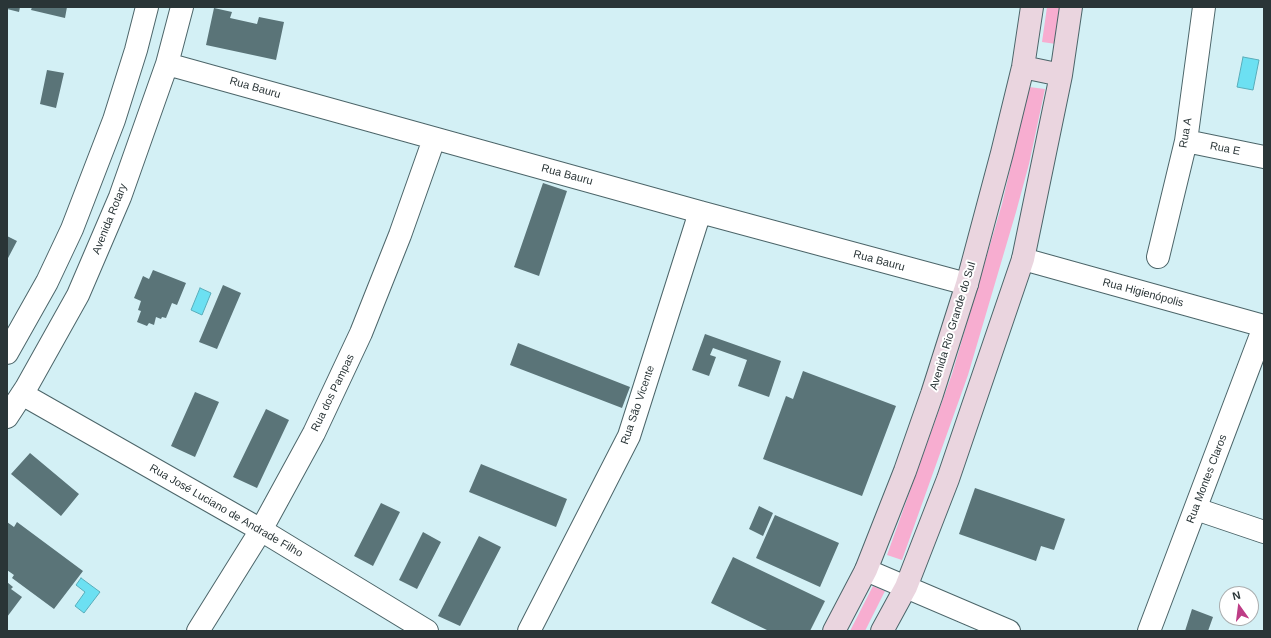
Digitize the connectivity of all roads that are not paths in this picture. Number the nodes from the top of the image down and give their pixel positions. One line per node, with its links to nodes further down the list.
1 (147, 7): 15 (street)
2 (182, 7): 6 (street, Avenida Rotary)
3 (1032, 7): 7 (street, Avenida Rio Grande do Sul)
4 (1071, 7): 8 (street)
5 (1204, 7): 10 (street, Rua A)
6 (167, 64): 9 (street, Rua Bauru); 17 (street, Avenida Rotary)
7 (1023, 68): 8 (street); 16 (street, Avenida Rio Grande do Sul)
8 (1062, 75): 14 (street)
9 (434, 138): 12 (street, Rua Bauru); 23 (street, Rua dos Pampas)
10 (1186, 141): 11 (street, Rua E); 13 (street, Rua A)
11 (1264, 157)
12 (700, 212): 16 (street, Rua Bauru); 29 (street, Rua São Vicente)
13 (1158, 257)
14 (1023, 259): 18 (street, Rua Higienópolis); 26 (street)
15 (47, 282): 17 (street); 19 (street)
16 (967, 284): 25 (street, Avenida Rio Grande do Sul)
17 (78, 295): 20 (street, Avenida Rotary)
18 (1264, 327): 22 (street, Rua Montes Claros)
19 (7, 353)
20 (22, 394): 21 (street, Avenida Rotary); 23 (street, Rua José Luciano de Andrade Filho)
21 (7, 417)
22 (1196, 509): 24 (street); 33 (street, Rua Montes Claros)
23 (261, 530): 27 (street, Rua dos Pampas); 28 (street, Rua José Luciano de Andrade Filho)
24 (1264, 532)
25 (866, 570): 26 (street); 30 (street, Avenida Rio Grande do Sul)
26 (906, 587): 31 (street); 32 (street)
27 (198, 631)
28 (427, 631)
29 (529, 631)
30 (834, 631)
31 (882, 631)
32 (1009, 631)
33 (1149, 631)

